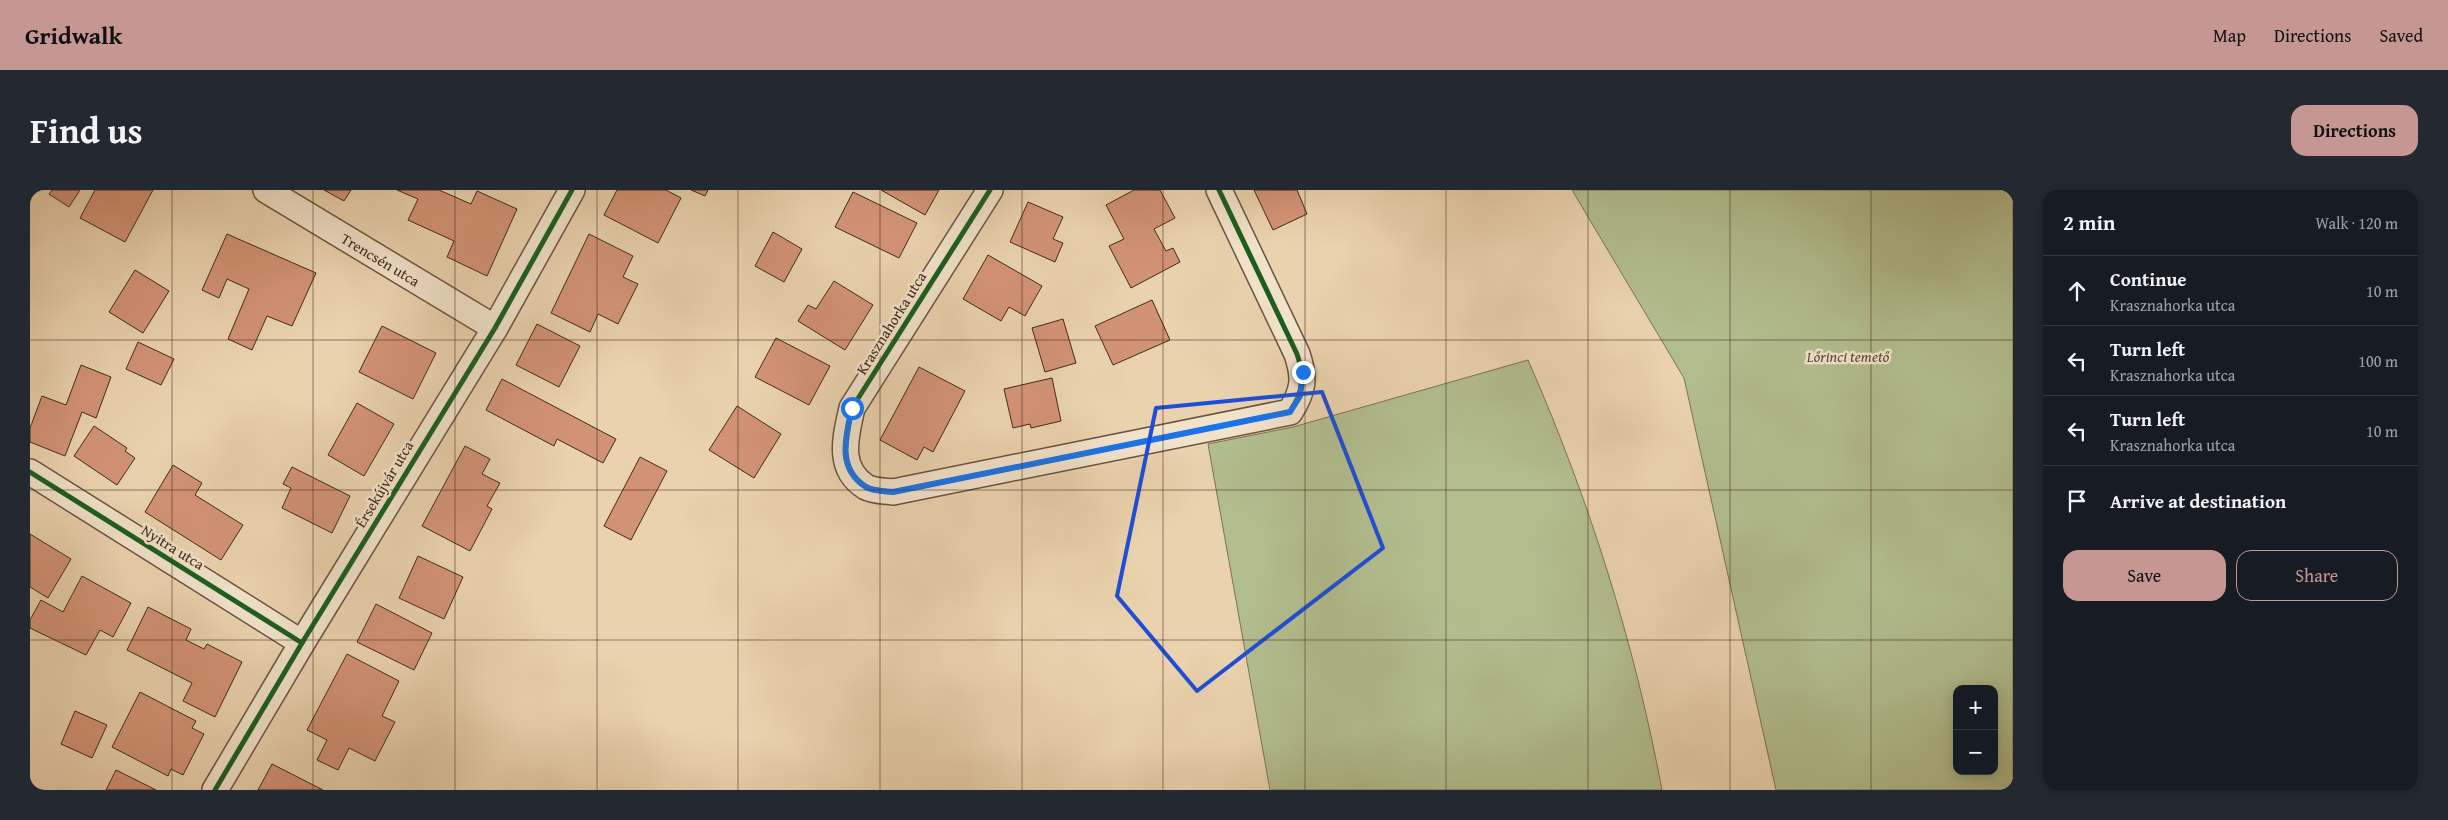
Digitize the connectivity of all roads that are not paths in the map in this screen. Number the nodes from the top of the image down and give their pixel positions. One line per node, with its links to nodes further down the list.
1 (266, 190): 5 (street, Trencsén utca)
2 (572, 190): 5 (street, Érsekújvár utca)
3 (990, 190): 4 (street, Krasznahorka utca)
4 (1219, 190)
5 (495, 328): 7 (street, Érsekújvár utca)
6 (30, 472): 7 (street, Nyitra utca)
7 (302, 643): 8 (street, Érsekújvár utca)
8 (215, 790)

